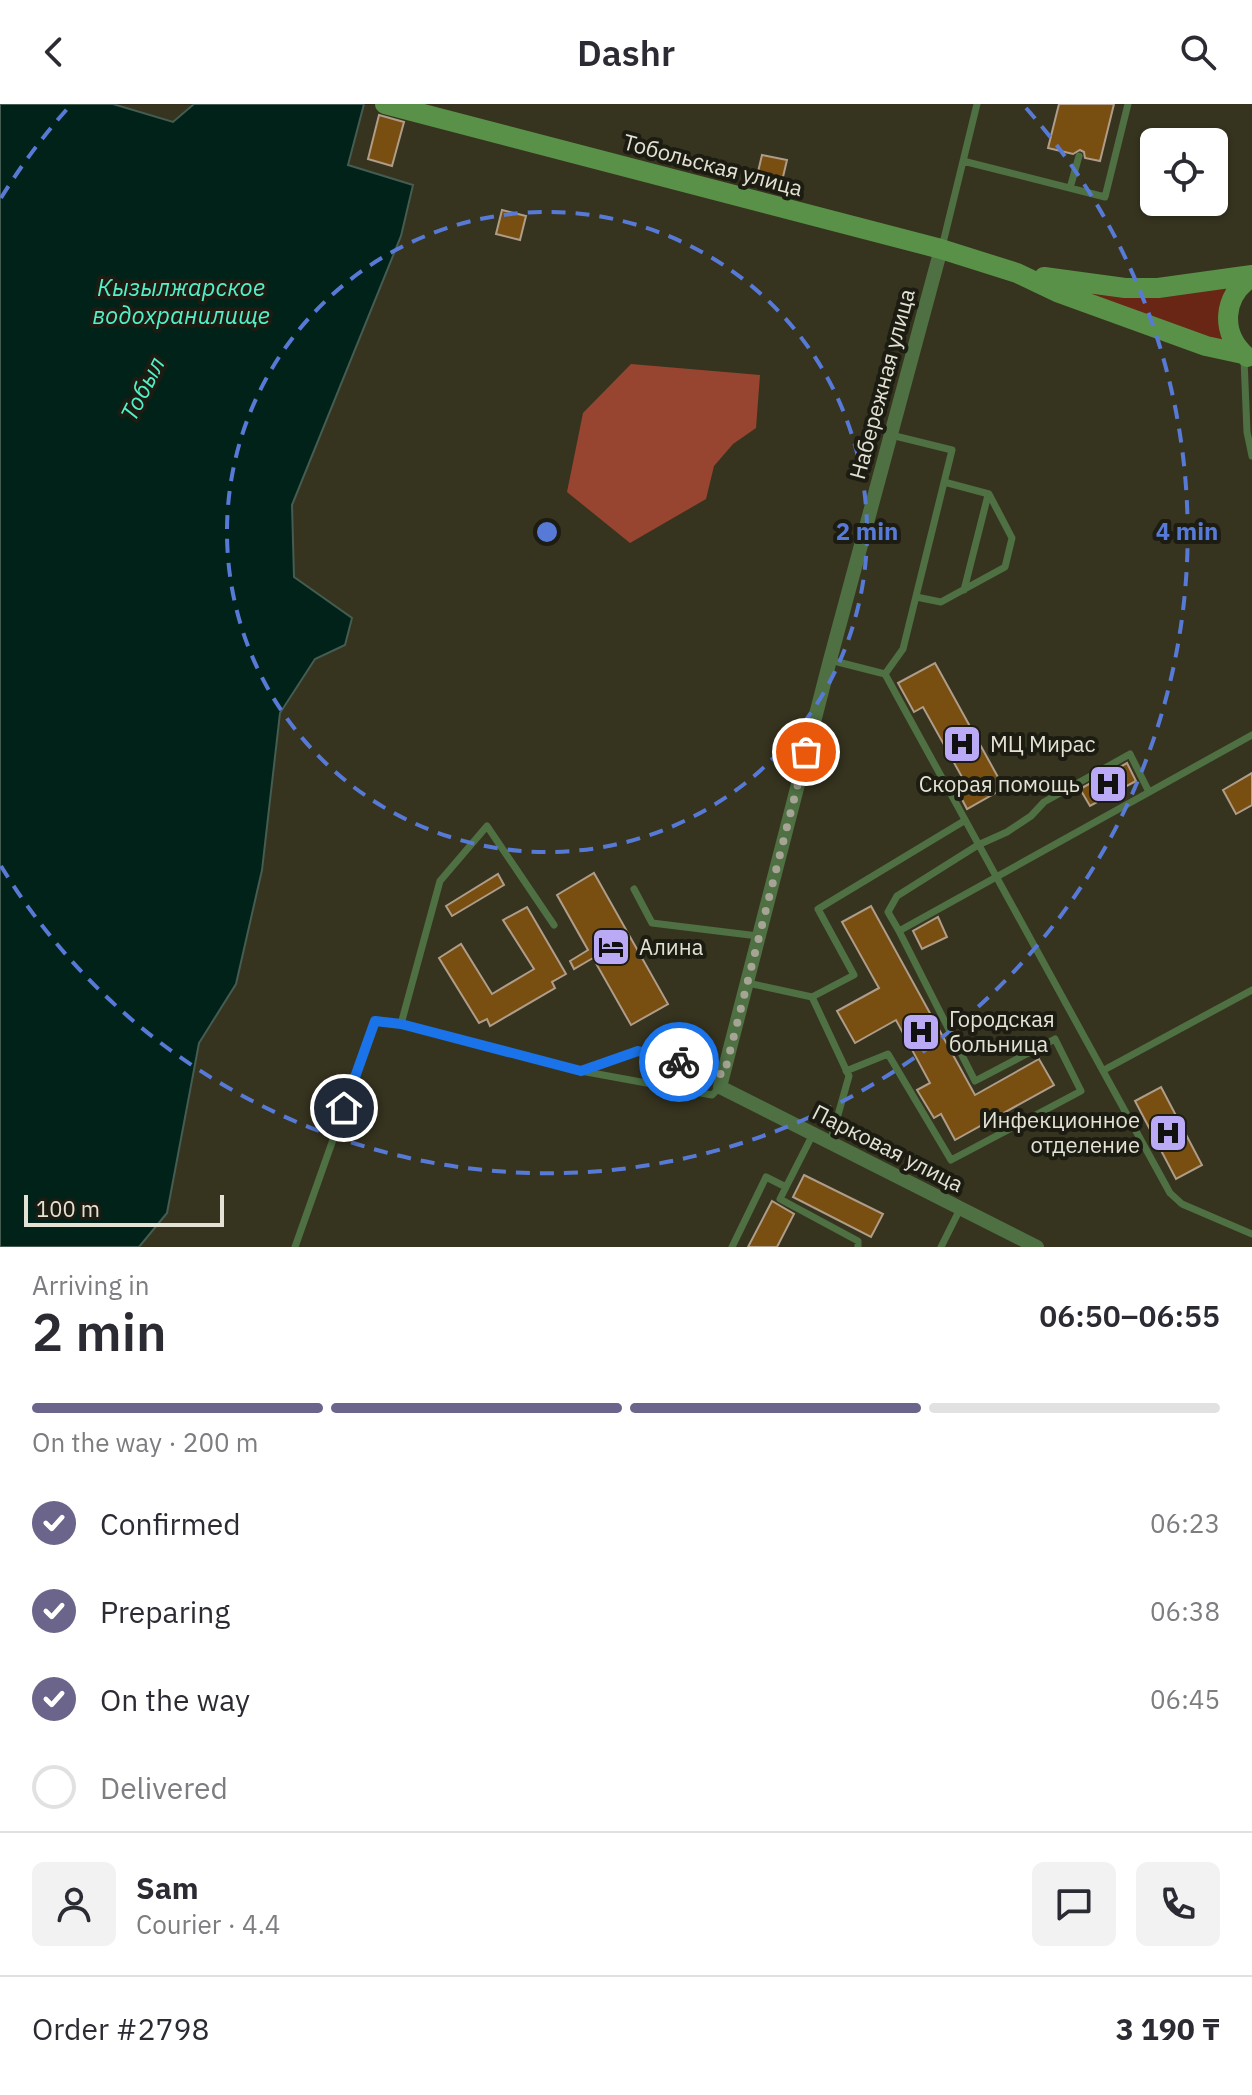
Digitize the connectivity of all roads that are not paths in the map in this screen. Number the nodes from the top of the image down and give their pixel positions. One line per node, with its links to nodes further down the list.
1 (977, 104): 5 (lane)
2 (1128, 104): 6 (lane)
3 (391, 105): 7 (street, Тобольская улица)
4 (1079, 156): 6 (lane)
5 (963, 161): 6 (lane); 7 (lane)
6 (1070, 188)
7 (941, 249): 8 (street, Тобольская улица); 12 (street, Набережная улица)
8 (1017, 273): 9 (street); 10 (street)
9 (1252, 276): 10 (street)
10 (1246, 356): 11 (lane)
11 (1250, 428): 13 (lane)
12 (891, 435): 14 (lane); 18 (street, Набережная улица)
13 (1252, 451)
14 (944, 482): 15 (lane); 17 (lane)
15 (989, 494): 16 (lane); 16 (lane)
16 (964, 590): 17 (lane)
17 (916, 597): 19 (lane)
18 (830, 660): 19 (lane); 28 (street, Набережная улица)
19 (885, 674): 22 (lane)
20 (1252, 735): 21 (lane)
21 (1149, 792): 23 (lane); 24 (lane)
22 (964, 821): 23 (lane); 31 (lane)
23 (978, 845): 24 (lane); 27 (lane)
24 (998, 876): 27 (lane); 33 (lane)
25 (634, 889): 28 (lane)
26 (554, 925): 32 (lane)
27 (899, 931): 35 (lane)
28 (758, 936): 29 (street, Набережная улица)
29 (746, 983): 31 (lane); 36 (street, Набережная улица)
30 (1252, 990): 33 (lane)
31 (812, 997): 35 (lane)
32 (401, 1024): 34 (lane); 42 (lane)
33 (1104, 1070): 41 (lane)
34 (581, 1071): 36 (lane); 36 (lane)
35 (846, 1071): 38 (lane)
36 (722, 1081): 37 (street, Парковая улица)
37 (813, 1134): 38 (street, Парковая улица); 39 (lane)
38 (830, 1143): 40 (street, Парковая улица)
39 (786, 1187): 43 (lane); 44 (lane)
40 (960, 1209): 45 (lane); 46 (street, Парковая улица)
41 (1252, 1234)
42 (295, 1247)
43 (732, 1247)
44 (858, 1247)
45 (941, 1247)
46 (1037, 1247)

